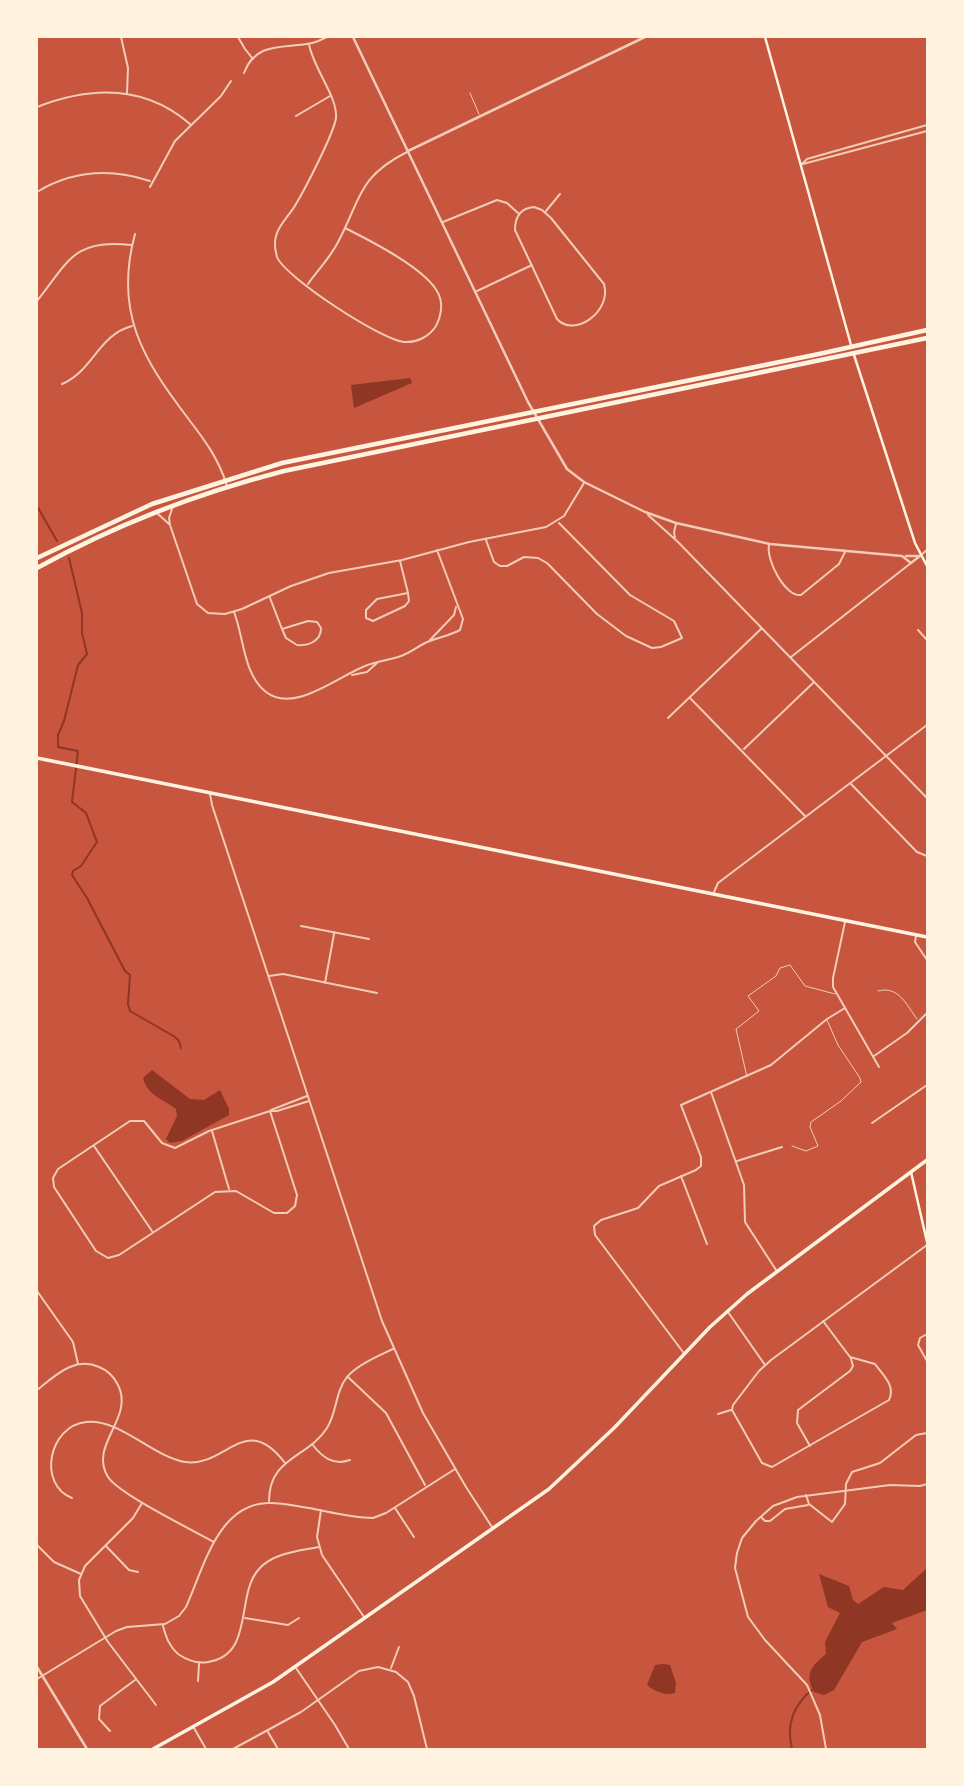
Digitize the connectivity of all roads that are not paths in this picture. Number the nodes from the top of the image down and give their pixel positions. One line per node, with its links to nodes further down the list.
1 (121, 37): 12 (street)
2 (238, 37): 8 (street)
3 (327, 37): 7 (street)
4 (353, 37): 20 (street)
5 (645, 37): 16 (street)
6 (765, 37): 21 (main road)
7 (309, 44): 8 (street); 13 (street)
8 (254, 59): 9 (street)
9 (244, 73)
10 (231, 81): 17 (street)
11 (470, 93): 16 (lane)
12 (127, 94): 14 (street); 17 (street)
13 (331, 96): 15 (street); 33 (street)
14 (37, 107)
15 (296, 116)
16 (480, 116): 20 (street)
17 (190, 124): 22 (street)
18 (927, 125): 21 (street)
19 (927, 131): 21 (street)
20 (408, 151): 28 (street); 29 (street)
21 (802, 164): 39 (main road)
22 (152, 181): 23 (street); 24 (street)
23 (150, 187)
24 (37, 192)
25 (560, 194): 26 (street)
26 (545, 212): 27 (street); 32 (street)
27 (519, 213): 28 (street); 32 (street)
28 (443, 222): 34 (street)
29 (345, 228): 33 (street); 33 (street)
30 (135, 234): 31 (street)
31 (132, 245): 35 (street); 36 (street)
32 (532, 265): 34 (street)
33 (307, 285)
34 (476, 292): 46 (street)
35 (37, 301)
36 (133, 326): 44 (street); 50 (street)
37 (927, 330): 39 (highway)
38 (927, 338): 40 (highway)
39 (851, 347): 40 (main road); 41 (highway)
40 (854, 354): 43 (highway); 68 (main road)
41 (747, 368): 42 (highway); 43 (highway)
42 (703, 377): 45 (highway); 46 (highway)
43 (741, 377): 45 (highway)
44 (62, 384)
45 (697, 386): 47 (highway)
46 (534, 412): 47 (street); 48 (highway)
47 (538, 419): 49 (highway); 51 (street)
48 (350, 449): 49 (street); 50 (highway)
49 (351, 457): 52 (highway)
50 (225, 479): 52 (street); 56 (highway)
51 (584, 482): 55 (street); 57 (street)
52 (227, 487): 53 (highway)
53 (176, 505): 54 (highway); 59 (street)
54 (155, 512): 59 (street); 60 (highway)
55 (645, 512): 58 (street); 62 (street)
56 (109, 522): 60 (street); 69 (highway)
57 (558, 522): 61 (street); 61 (street)
58 (676, 523): 62 (street); 63 (street)
59 (170, 525): 77 (street)
60 (112, 530): 73 (highway)
61 (485, 539): 64 (street)
62 (678, 542): 78 (street)
63 (770, 544): 66 (street); 66 (street)
64 (437, 550): 70 (street); 76 (street)
65 (927, 550): 68 (street)
66 (845, 552): 67 (street)
67 (902, 556): 68 (street); 71 (street)
68 (920, 556): 71 (street); 72 (main road)
69 (37, 558)
70 (400, 561): 74 (street); 75 (street)
71 (911, 563): 83 (street)
72 (927, 566)
73 (37, 568)
74 (408, 593): 74 (street)
75 (270, 597): 77 (street); 79 (street)
76 (455, 604): 82 (street); 82 (street)
77 (234, 611): 85 (street)
78 (761, 628): 83 (street); 87 (street)
79 (282, 629): 79 (street)
80 (918, 630): 81 (street)
81 (927, 640)
82 (426, 643): 84 (street)
83 (790, 657): 86 (street)
84 (379, 662): 85 (street); 85 (street)
85 (347, 676)
86 (814, 682): 90 (street); 91 (street)
87 (690, 698): 88 (street); 90 (street)
88 (668, 718)
89 (927, 725): 91 (street)
90 (743, 750): 96 (street)
91 (886, 756): 93 (street); 95 (street)
92 (37, 758): 94 (main road)
93 (850, 783): 96 (street); 98 (street)
94 (210, 793): 100 (main road); 108 (street)
95 (927, 798)
96 (806, 817): 100 (street)
97 (927, 851): 98 (street)
98 (922, 854): 99 (street)
99 (927, 856)
100 (713, 894): 101 (main road)
101 (846, 921): 104 (main road); 112 (street)
102 (301, 926): 103 (street)
103 (334, 933): 106 (street); 109 (street)
104 (916, 935): 105 (main road); 107 (street)
105 (927, 937)
106 (369, 939)
107 (927, 960)
108 (267, 976): 109 (street); 122 (street)
109 (325, 983): 111 (street)
110 (878, 991): 116 (lane)
111 (377, 993)
112 (837, 994): 113 (street); 119 (lane)
113 (845, 1008): 115 (street); 117 (street)
114 (927, 1013): 116 (street)
115 (827, 1020): 119 (street); 128 (lane)
116 (919, 1021): 117 (street)
117 (873, 1057): 118 (street)
118 (878, 1067)
119 (747, 1077): 121 (street)
120 (927, 1085): 125 (street)
121 (711, 1093): 131 (street); 133 (street)
122 (307, 1096): 123 (street); 124 (street)
123 (309, 1101): 124 (street); 143 (street)
124 (270, 1111): 126 (street); 134 (street)
125 (872, 1123)
126 (212, 1130): 127 (street); 134 (street)
127 (93, 1145): 135 (street); 135 (street)
128 (792, 1146)
129 (782, 1147): 131 (street)
130 (927, 1160): 132 (main road)
131 (736, 1161): 138 (street)
132 (911, 1172): 137 (main road); 138 (main road)
133 (681, 1176): 136 (street); 144 (street)
134 (229, 1190): 135 (street)
135 (153, 1232)
136 (707, 1244)
137 (927, 1244): 141 (street)
138 (776, 1270): 140 (main road)
139 (37, 1291): 147 (street)
140 (727, 1311): 144 (main road); 148 (street)
141 (823, 1321): 145 (street); 148 (street)
142 (927, 1334): 146 (street)
143 (393, 1349): 149 (street); 159 (street)
144 (685, 1354): 171 (main road)
145 (850, 1357): 156 (street); 156 (street)
146 (927, 1361)
147 (78, 1364): 150 (street); 153 (street)
148 (765, 1364): 151 (street)
149 (348, 1376): 155 (street); 161 (street)
150 (37, 1390)
151 (732, 1410): 152 (street); 156 (street)
152 (718, 1414)
153 (114, 1429): 158 (street); 164 (street); 165 (street)
154 (927, 1433): 162 (street)
155 (311, 1443): 157 (street); 158 (street)
156 (811, 1447)
157 (349, 1460)
158 (285, 1463): 166 (street)
159 (456, 1469): 161 (street); 171 (street)
160 (927, 1484): 162 (street)
161 (426, 1487): 168 (street)
162 (845, 1490): 163 (street); 167 (street)
163 (806, 1495): 167 (street); 170 (street)
164 (72, 1498)
165 (143, 1502): 173 (street); 175 (street)
166 (269, 1503): 169 (street); 173 (street)
167 (809, 1504): 170 (street)
168 (395, 1507): 169 (street); 172 (street)
169 (321, 1510): 176 (street)
170 (761, 1517): 205 (street)
171 (494, 1529): 181 (main road)
172 (414, 1537)
173 (215, 1542): 182 (street)
174 (37, 1545): 178 (street)
175 (105, 1545): 177 (street); 178 (street)
176 (318, 1547): 179 (street); 181 (street)
177 (138, 1572)
178 (81, 1574): 183 (street)
179 (244, 1618): 180 (street); 185 (street)
180 (299, 1618)
181 (365, 1618): 187 (main road)
182 (163, 1625): 183 (street); 185 (street)
183 (104, 1637): 189 (street); 191 (street)
184 (398, 1647): 188 (street)
185 (200, 1662): 192 (street)
186 (37, 1667): 189 (street)
187 (295, 1667): 193 (street); 195 (main road)
188 (390, 1669): 193 (street); 204 (street)
189 (42, 1675): 190 (street); 198 (street)
190 (37, 1679)
191 (136, 1679): 194 (street); 196 (street)
192 (198, 1681)
193 (318, 1700): 197 (street); 203 (street)
194 (156, 1705)
195 (194, 1727): 199 (main road); 200 (street)
196 (110, 1731)
197 (268, 1731): 201 (street); 202 (street)
198 (87, 1749)
199 (153, 1749)
200 (206, 1749)
201 (233, 1749)
202 (278, 1749)
203 (349, 1749)
204 (427, 1749)
205 (826, 1749)

